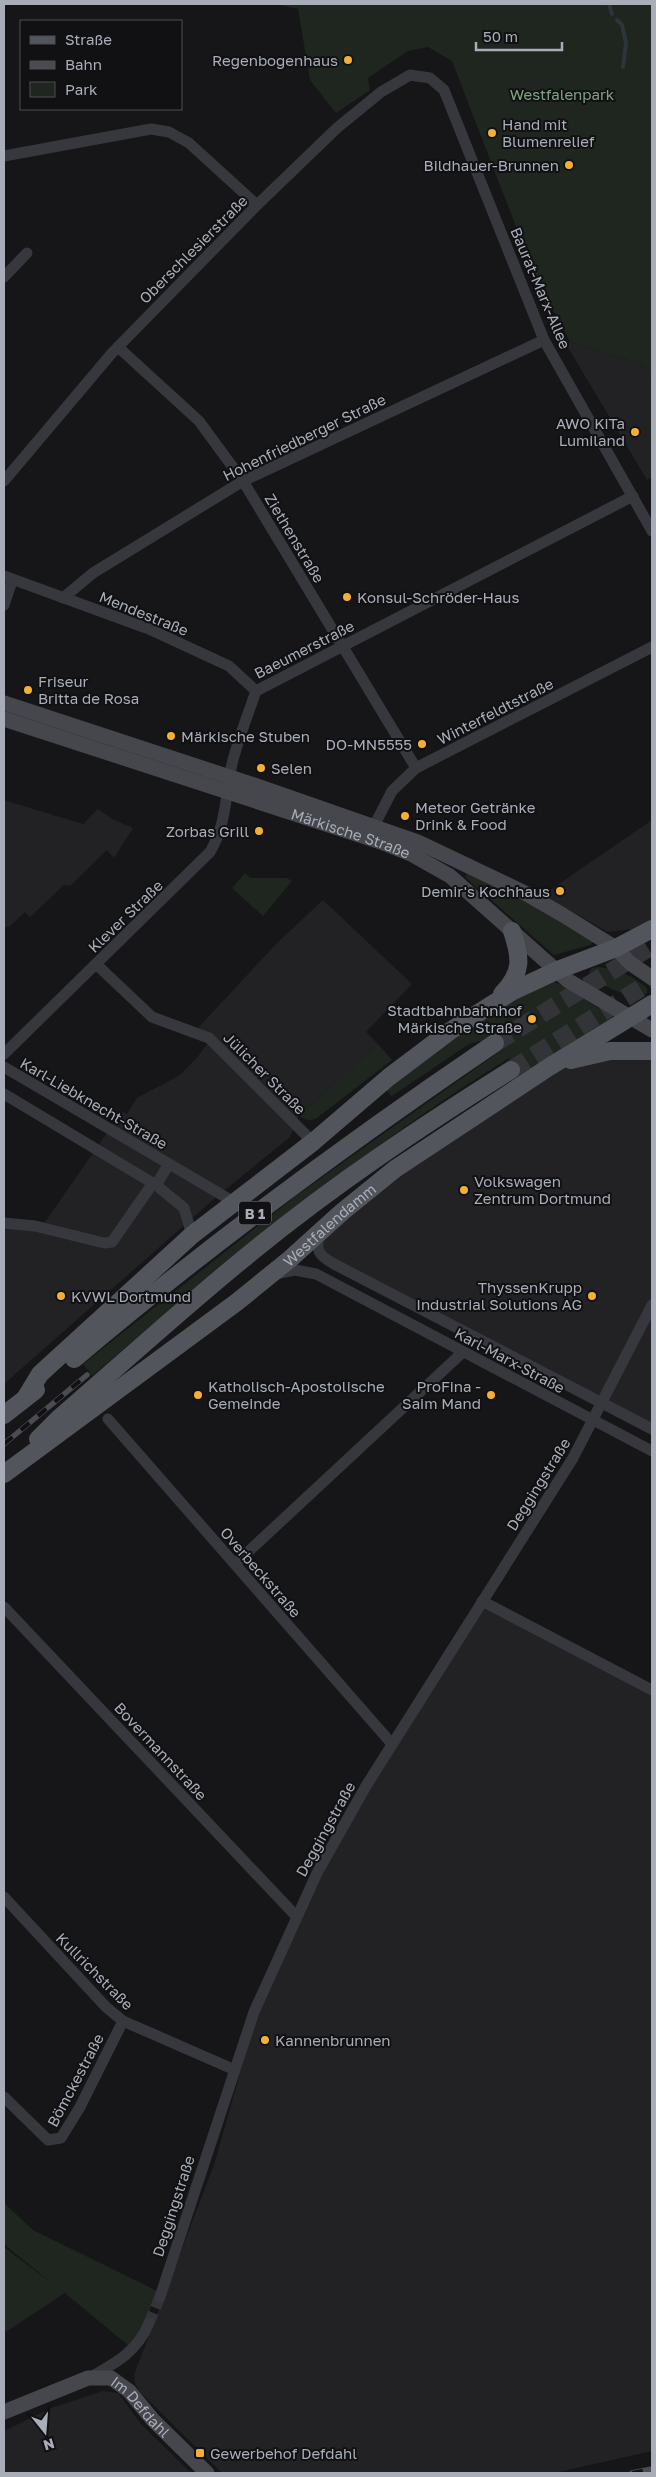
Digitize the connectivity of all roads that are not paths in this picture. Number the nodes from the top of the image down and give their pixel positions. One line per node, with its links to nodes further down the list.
1 (430, 78): 3 (street, Oberschlesierstraße); 6 (street, Baurat-Marx-Allee)
2 (4, 156): 3 (street)
3 (257, 205): 7 (street, Oberschlesierstraße)
4 (27, 253): 5 (street)
5 (4, 277)
6 (544, 340): 9 (street, Hohenfriedberger Straße); 10 (street, Baurat-Marx-Allee)
7 (118, 347): 8 (street, Oberschlesierstraße); 9 (street, Ziethenstraße)
8 (4, 481)
9 (243, 481): 13 (street, Hohenfriedberger Straße); 15 (street, Ziethenstraße)
10 (633, 496): 11 (street, Baurat-Marx-Allee); 15 (street, Baeumerstraße)
11 (652, 531)
12 (8, 578): 13 (street, Mendestraße); 14 (street, Mendestraße)
13 (63, 598): 17 (street, Mendestraße)
14 (4, 605)
15 (343, 646): 17 (street, Baeumerstraße); 20 (street, Ziethenstraße)
16 (652, 647): 20 (street, Winterfeldtstraße)
17 (256, 691): 21 (street, Baeumerstraße)
18 (4, 703): 21 (main road, Märkische Straße)
19 (4, 719): 21 (main road, Märkische Straße)
20 (416, 768): 22 (street, Winterfeldtstraße)
21 (230, 785): 22 (main road, Märkische Straße); 24 (main road, Märkische Straße); 26 (street, Klever Straße)
22 (374, 826): 25 (main road, Märkische Straße)
23 (652, 930): 25 (main road)
24 (512, 931): 27 (main road, Märkische Straße); 29 (main road)
25 (616, 948): 27 (main road); 28 (main road, Märkische Straße)
26 (96, 964): 35 (street, Klever Straße); 40 (street, Jülicher Straße)
27 (558, 970): 29 (main road); 31 (main road, Märkische Straße)
28 (652, 978)
29 (496, 1000): 40 (main road)
30 (652, 1004): 31 (main road, Westfalendamm)
31 (629, 1018): 32 (main road, Märkische Straße); 37 (main road, Westfalendamm)
32 (652, 1030)
33 (495, 1043): 50 (main road, B 1)
34 (652, 1051): 37 (main road)
35 (4, 1054)
36 (4, 1067): 41 (street, Karl-Liebknecht-Straße)
37 (549, 1067): 45 (main road, Westfalendamm)
38 (511, 1070): 56 (main road, Westfalendamm)
39 (4, 1094): 42 (street)
40 (313, 1142): 43 (main road)
41 (169, 1164): 42 (street, Karl-Liebknecht-Straße); 43 (street, Karl-Liebknecht-Straße)
42 (155, 1184): 44 (street, Karl-Liebknecht-Straße); 46 (street)
43 (234, 1202): 46 (main road)
44 (4, 1223)
45 (319, 1232): 47 (main road, Westfalendamm); 51 (street, Karl-Marx-Straße)
46 (192, 1235): 50 (main road)
47 (271, 1275): 49 (street, Karl-Marx-Straße); 56 (main road, Westfalendamm)
48 (652, 1305): 51 (street, Deggingstraße)
49 (463, 1352): 51 (street, Karl-Marx-Straße); 58 (street)
50 (26, 1397): 52 (main road, B 1)
51 (598, 1412): 54 (street, Karl-Marx-Straße); 55 (street, Karl-Marx-Straße); 59 (street, Deggingstraße)
52 (4, 1415)
53 (108, 1419): 58 (street, Overbeckstraße)
54 (652, 1429)
55 (652, 1451)
56 (20, 1460): 57 (main road, Westfalendamm)
57 (4, 1474)
58 (235, 1564): 62 (street, Overbeckstraße)
59 (482, 1601): 61 (street); 62 (street, Deggingstraße)
60 (4, 1607): 64 (street, Bovermannstraße)
61 (652, 1690)
62 (392, 1744): 64 (street, Deggingstraße)
63 (6, 1904): 65 (street, Kullrichstraße)
64 (296, 1916): 66 (street, Deggingstraße)
65 (123, 2022): 66 (street, Kullrichstraße); 67 (street, Bömckestraße)
66 (234, 2070): 68 (street, Deggingstraße)
67 (4, 2097)
68 (160, 2297)
69 (149, 2323): 70 (street)
70 (88, 2378): 71 (main road, Im Defdahl); 72 (main road, Im Defdahl)
71 (4, 2412)
72 (207, 2473)

